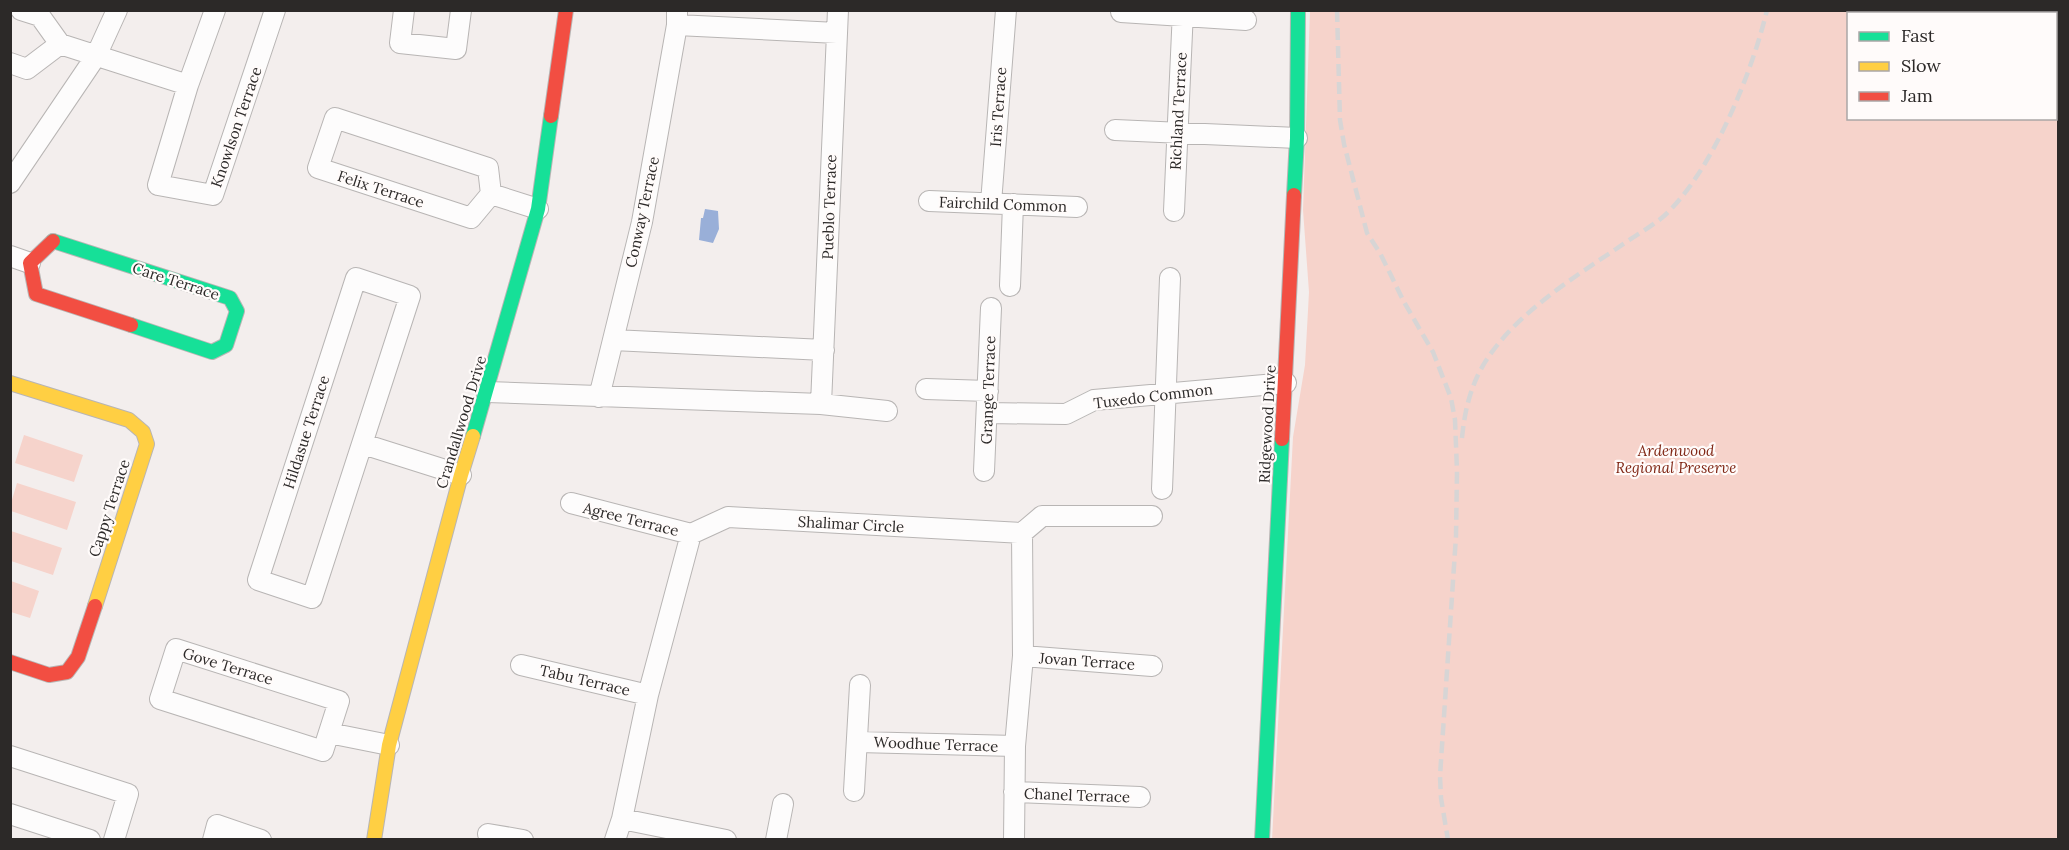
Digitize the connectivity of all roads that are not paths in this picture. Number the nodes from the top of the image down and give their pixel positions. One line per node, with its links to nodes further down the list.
1 (21, 10): 16 (street)
2 (117, 10): 17 (street)
3 (215, 10): 19 (street, Knowlson Terrace)
4 (275, 10): 19 (street, Knowlson Terrace)
5 (404, 10): 6 (street)
6 (460, 10)
7 (566, 10): 29 (street, Crandallwood Drive)
8 (838, 10): 15 (street, Pueblo Terrace)
9 (1006, 10): 26 (street, Iris Terrace)
10 (1298, 10): 22 (street, Ridgewood Drive)
11 (1121, 12): 12 (street)
12 (1183, 14): 14 (street); 21 (street, Richland Terrace)
13 (677, 18): 15 (street, Conway Terrace); 36 (street, Conway Terrace)
14 (1246, 20)
15 (837, 33): 37 (street, Pueblo Terrace)
16 (60, 44): 17 (street); 18 (street)
17 (96, 56): 19 (street); 23 (street)
18 (10, 63)
19 (188, 85)
20 (1115, 130): 21 (street)
21 (1178, 133): 22 (street); 30 (street, Richland Terrace)
22 (1297, 138): 39 (street, Ridgewood Drive)
23 (10, 183)
24 (491, 194): 24 (street, Felix Terrace); 29 (street)
25 (929, 201): 26 (street, Fairchild Common)
26 (991, 203): 27 (street, Fairchild Common)
27 (1014, 204): 28 (street, Fairchild Common); 34 (street)
28 (1077, 207)
29 (538, 209): 42 (street, Crandallwood Drive)
30 (1174, 211)
31 (10, 256): 32 (street)
32 (30, 263): 32 (street, Care Terrace)
33 (1170, 279): 43 (street)
34 (1010, 286)
35 (991, 308): 41 (street, Grange Terrace)
36 (613, 340): 37 (street); 44 (street, Conway Terrace)
37 (824, 350): 45 (street, Pueblo Terrace)
38 (10, 383): 57 (street, Cappy Terrace)
39 (1286, 383): 43 (street, Tuxedo Common); 84 (street, Ridgewood Drive)
40 (926, 389): 41 (street)
41 (988, 391): 47 (street, Grange Terrace)
42 (487, 392): 44 (street); 50 (street, Crandallwood Drive)
43 (1166, 392): 47 (street, Tuxedo Common); 51 (street)
44 (599, 397): 45 (street)
45 (821, 404): 46 (street)
46 (887, 411)
47 (987, 413): 49 (street, Grange Terrace)
48 (363, 444): 48 (street, Hildasue Terrace); 50 (street)
49 (984, 471)
50 (461, 475): 64 (street, Crandallwood Drive)
51 (1162, 489)
52 (571, 503): 55 (street, Agree Terrace)
53 (1152, 516): 54 (street)
54 (1022, 533): 55 (street, Shalimar Circle); 56 (street)
55 (691, 534): 61 (street)
56 (1023, 656): 59 (street, Jovan Terrace); 65 (street)
57 (10, 662)
58 (521, 665): 61 (street, Tabu Terrace)
59 (1152, 666)
60 (860, 685): 63 (street, Woodhue Terrace)
61 (648, 694): 72 (street)
62 (329, 734): 62 (street, Gove Terrace); 64 (street)
63 (858, 742): 65 (street, Woodhue Terrace); 67 (street, Woodhue Terrace)
64 (388, 745): 78 (street, Crandallwood Drive)
65 (1015, 746): 68 (street)
66 (10, 756): 75 (street)
67 (854, 791)
68 (1014, 792): 69 (street, Chanel Terrace); 83 (street)
69 (1140, 797)
70 (783, 804): 82 (street)
71 (10, 814): 74 (street)
72 (622, 819): 80 (street); 81 (street)
73 (488, 834): 79 (street)
74 (90, 840)
75 (114, 840)
76 (213, 840): 77 (street)
77 (261, 840)
78 (374, 840)
79 (523, 840)
80 (615, 840)
81 (726, 840)
82 (776, 840)
83 (1014, 840)
84 (1262, 840)

